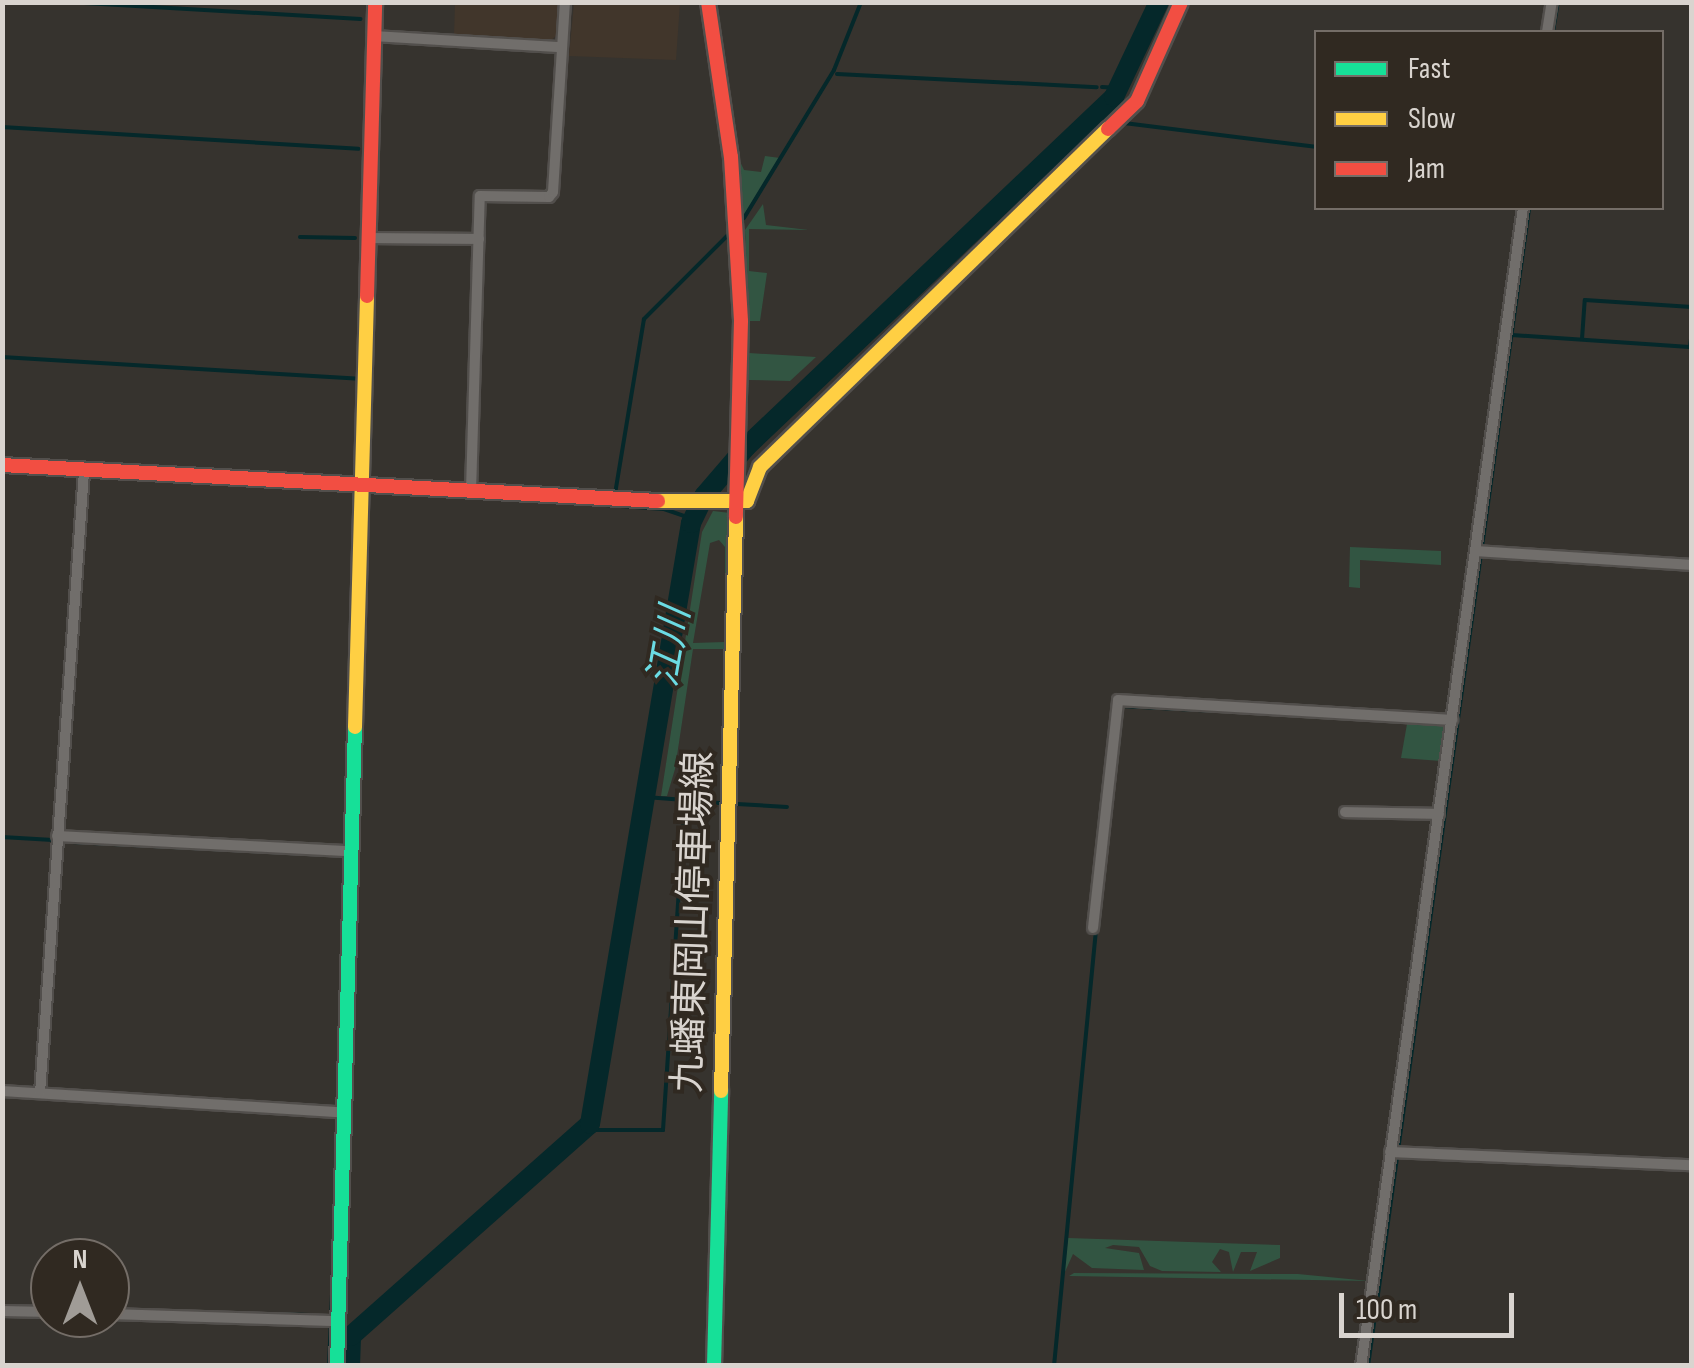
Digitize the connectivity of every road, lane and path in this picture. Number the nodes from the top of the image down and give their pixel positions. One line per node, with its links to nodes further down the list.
1 (375, 2): 7 (street)
2 (565, 2): 8 (street)
3 (708, 2): 16 (street, 九蟠東岡山停車場線)
4 (1181, 2): 16 (street)
5 (1552, 2): 6 (street)
6 (1547, 30)
7 (374, 36): 8 (street); 10 (street)
8 (561, 47): 11 (street)
9 (1523, 210): 17 (street)
10 (370, 238): 11 (street); 14 (street)
11 (477, 239): 15 (street)
12 (2, 465): 13 (street)
13 (84, 471): 14 (street); 22 (street)
14 (358, 486): 15 (street); 23 (street)
15 (468, 491): 16 (street)
16 (738, 498): 35 (street, 九蟠東岡山停車場線)
17 (1480, 552): 18 (street); 19 (street)
18 (1692, 565)
19 (1452, 720): 21 (street); 24 (street)
20 (1345, 812): 21 (street)
21 (1439, 814): 28 (street)
22 (59, 838): 23 (street); 26 (street)
23 (350, 851): 27 (street)
24 (1093, 928)
25 (2, 1092): 26 (street)
26 (40, 1092): 27 (street)
27 (344, 1112): 33 (street)
28 (1395, 1153): 29 (street); 36 (street)
29 (1692, 1166)
30 (2, 1311): 31 (street)
31 (30, 1312)
32 (130, 1315): 33 (street)
33 (332, 1321): 34 (street)
34 (337, 1366)
35 (714, 1366)
36 (1361, 1366)

